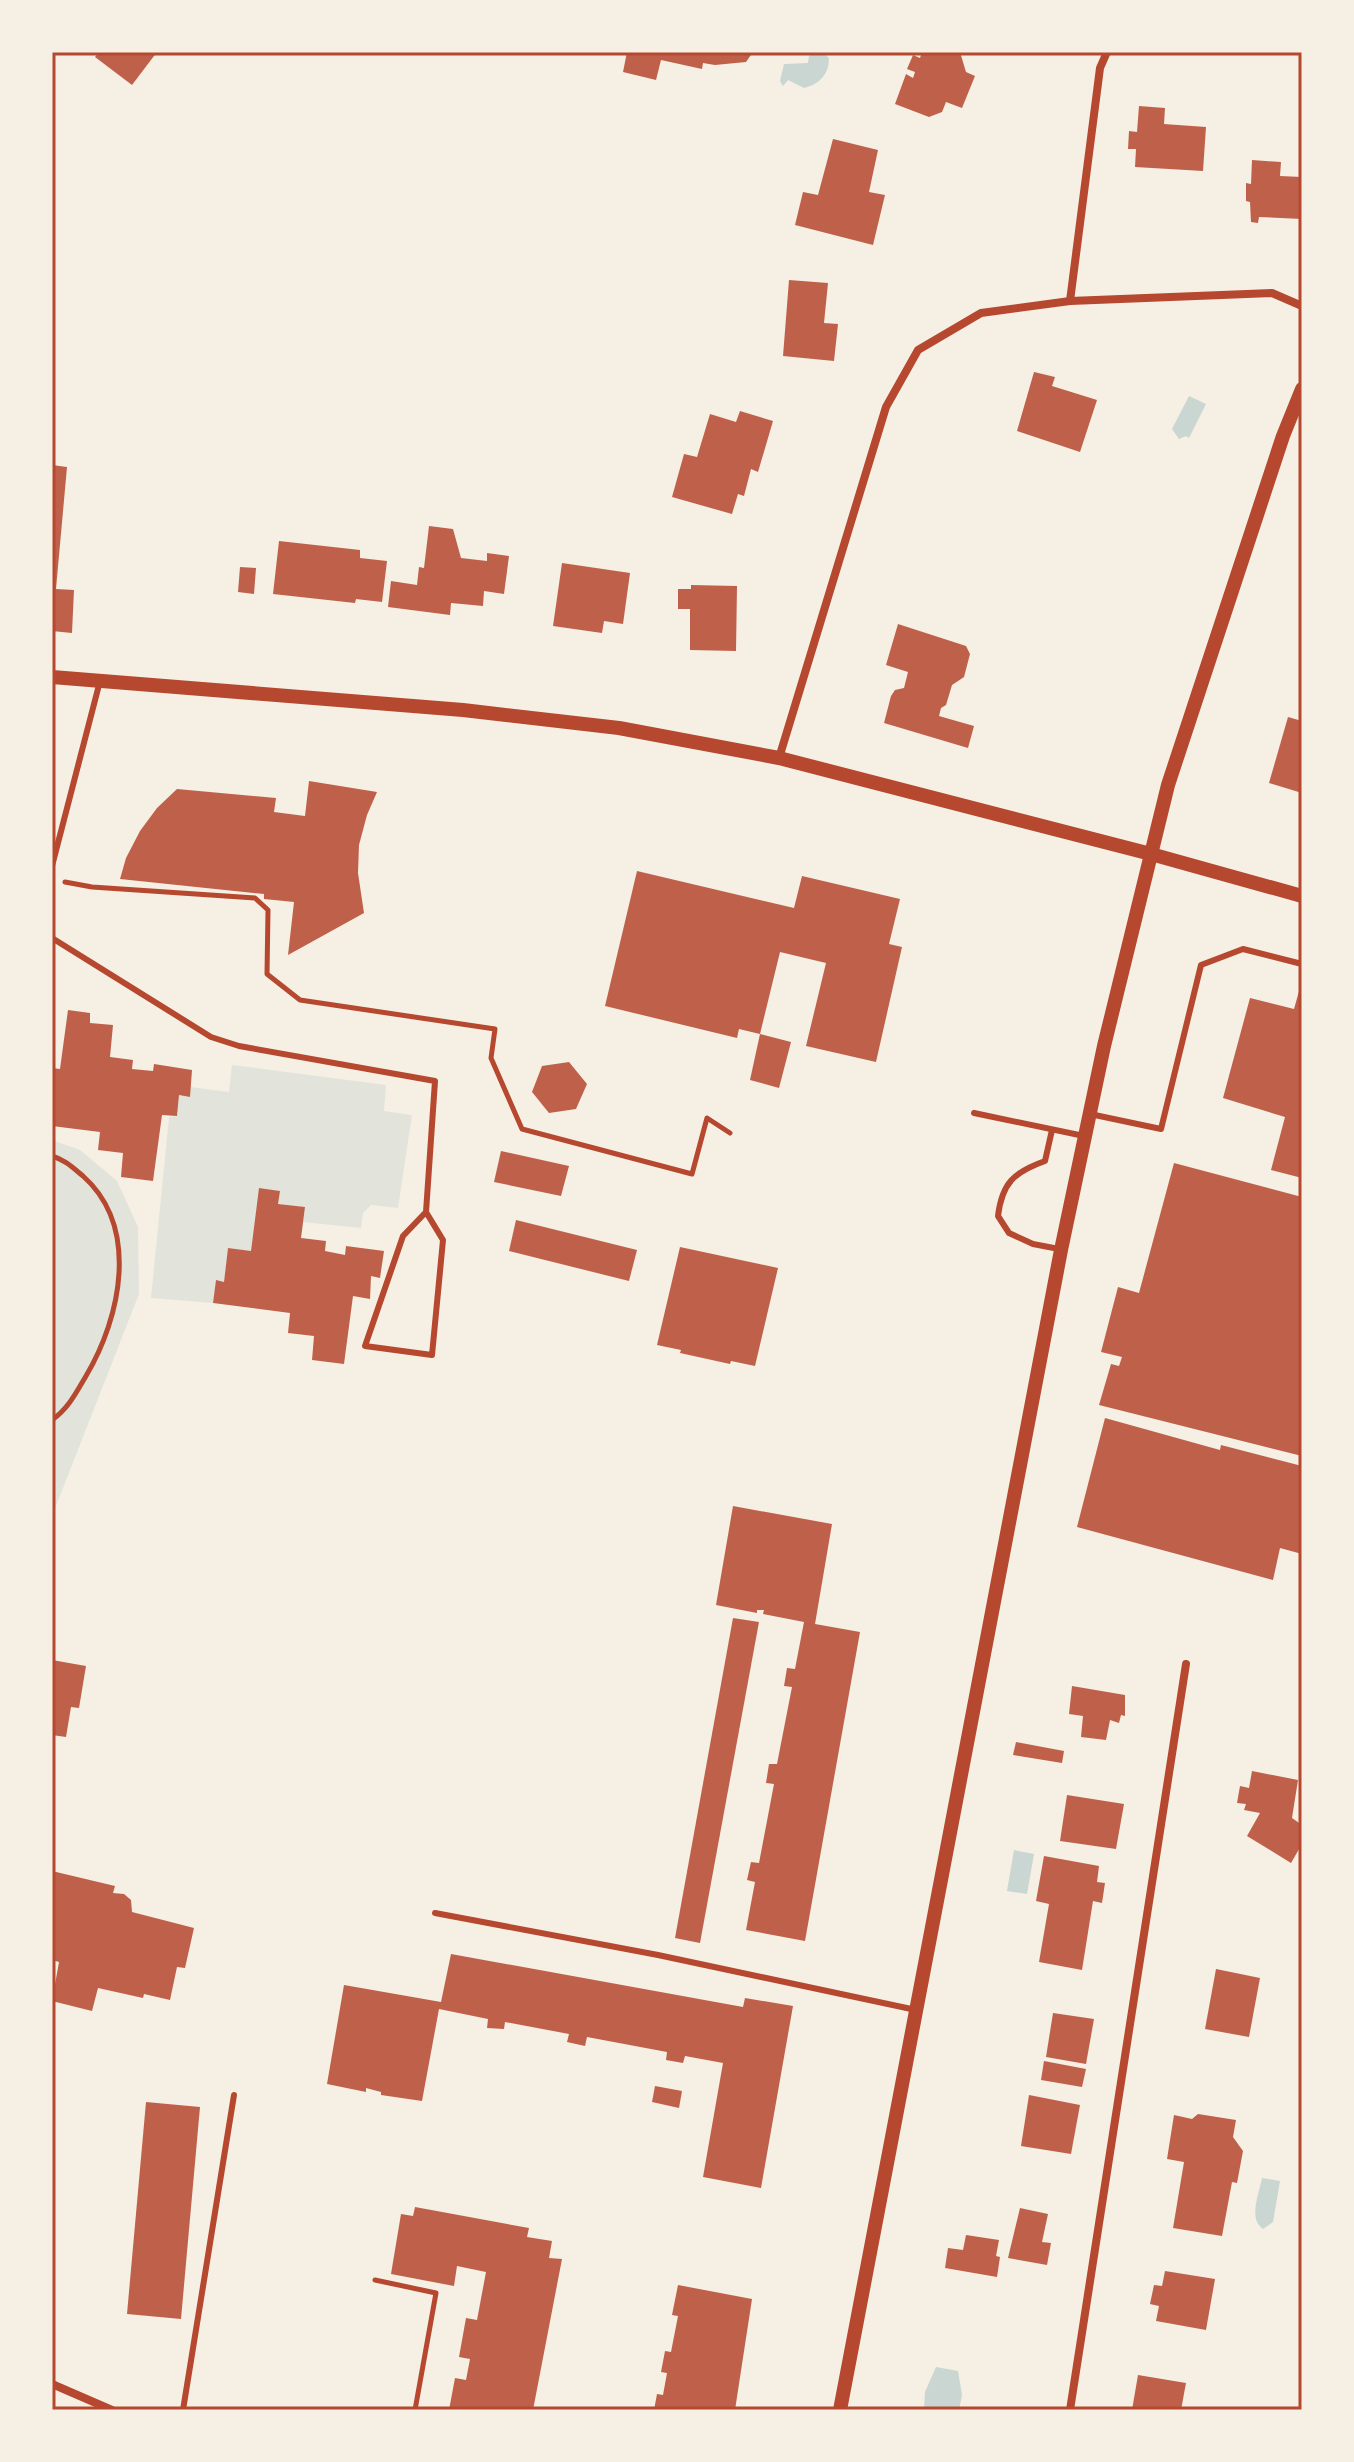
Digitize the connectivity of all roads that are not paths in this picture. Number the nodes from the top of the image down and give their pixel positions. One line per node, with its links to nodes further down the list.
1 (1107, 52): 2 (street)
2 (1070, 301): 3 (street); 7 (street)
3 (1302, 306)
4 (1302, 389): 8 (street)
5 (52, 677): 6 (street)
6 (100, 681): 7 (street); 9 (lane)
7 (779, 758): 8 (street)
8 (1151, 854): 10 (street); 14 (street)
9 (52, 866)
10 (1302, 896)
11 (52, 938): 17 (lane)
12 (1302, 964): 14 (lane)
13 (974, 1113): 15 (lane)
14 (1090, 1114): 16 (street)
15 (1052, 1130): 16 (lane); 18 (lane)
16 (1084, 1136): 18 (street)
17 (426, 1212): 17 (lane)
18 (1061, 1250): 21 (street)
19 (1186, 1664): 27 (street)
20 (435, 1913): 21 (lane)
21 (916, 2010): 26 (street)
22 (234, 2095): 25 (lane)
23 (52, 2384): 24 (street)
24 (112, 2410)
25 (183, 2410)
26 (840, 2410)
27 (1070, 2410)

